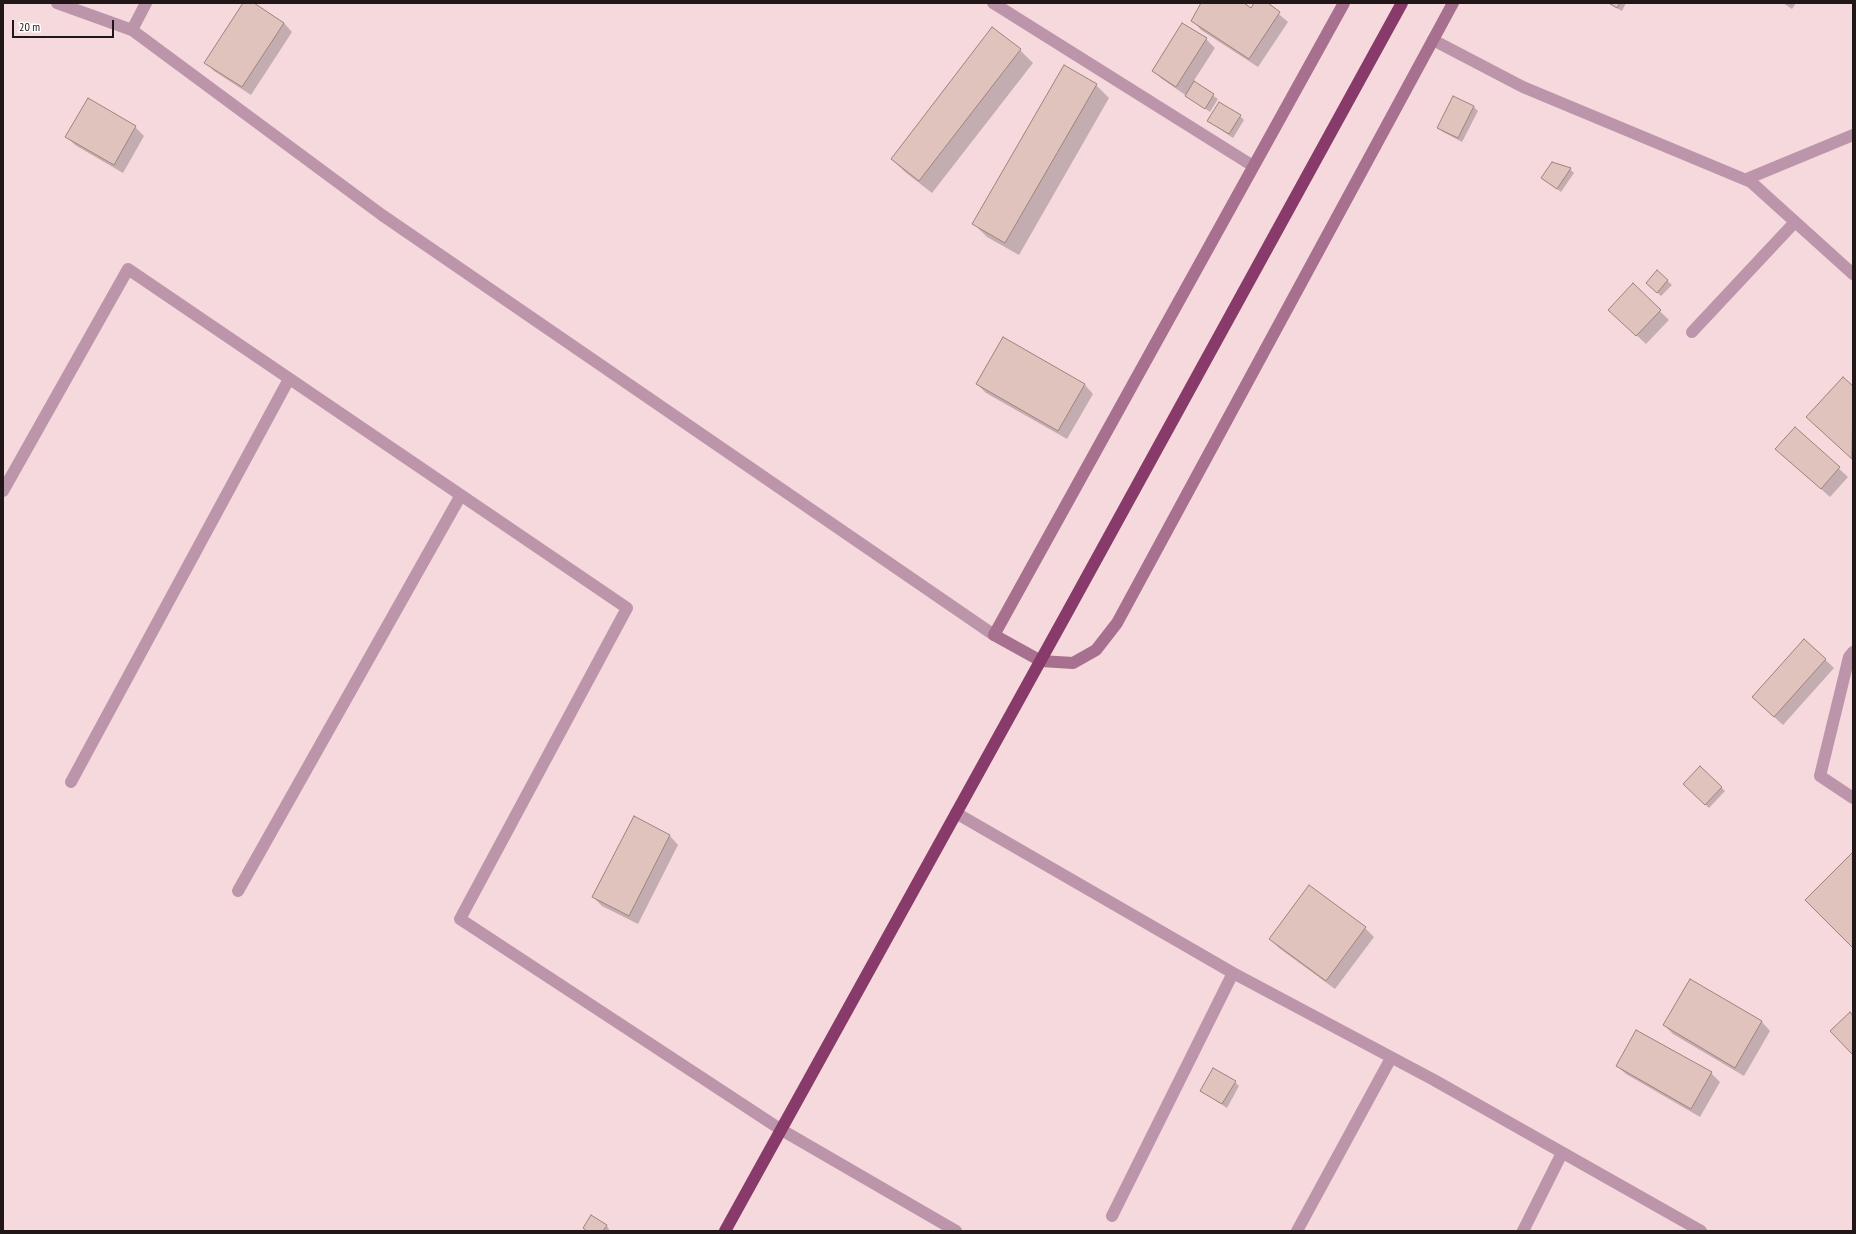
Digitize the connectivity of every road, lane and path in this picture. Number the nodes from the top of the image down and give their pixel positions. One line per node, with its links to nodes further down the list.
1 (57, 3): 7 (street)
2 (146, 3): 7 (street)
3 (993, 3): 10 (street)
4 (1344, 3): 10 (main road)
5 (1402, 3): 20 (highway)
6 (1453, 3): 8 (main road)
7 (132, 30): 18 (street)
8 (1433, 40): 11 (street); 20 (main road)
9 (1853, 135): 11 (street)
10 (1253, 166): 18 (main road)
11 (1751, 182): 12 (street)
12 (1795, 222): 13 (street); 14 (street)
13 (1853, 274)
14 (1692, 332)
15 (289, 379): 16 (street); 17 (street); 21 (street)
16 (3, 491)
17 (461, 496): 24 (street); 27 (street)
18 (994, 635): 20 (main road)
19 (1853, 652): 22 (street)
20 (1041, 661): 23 (highway)
21 (71, 782)
22 (1853, 798)
23 (956, 813): 25 (street); 27 (highway)
24 (238, 891)
25 (1233, 973): 26 (street); 29 (street)
26 (1391, 1058): 28 (street); 32 (street)
27 (780, 1129): 30 (highway); 31 (street)
28 (1562, 1153): 33 (street); 34 (street)
29 (1112, 1216)
30 (725, 1231)
31 (956, 1231)
32 (1297, 1231)
33 (1523, 1231)
34 (1702, 1231)

